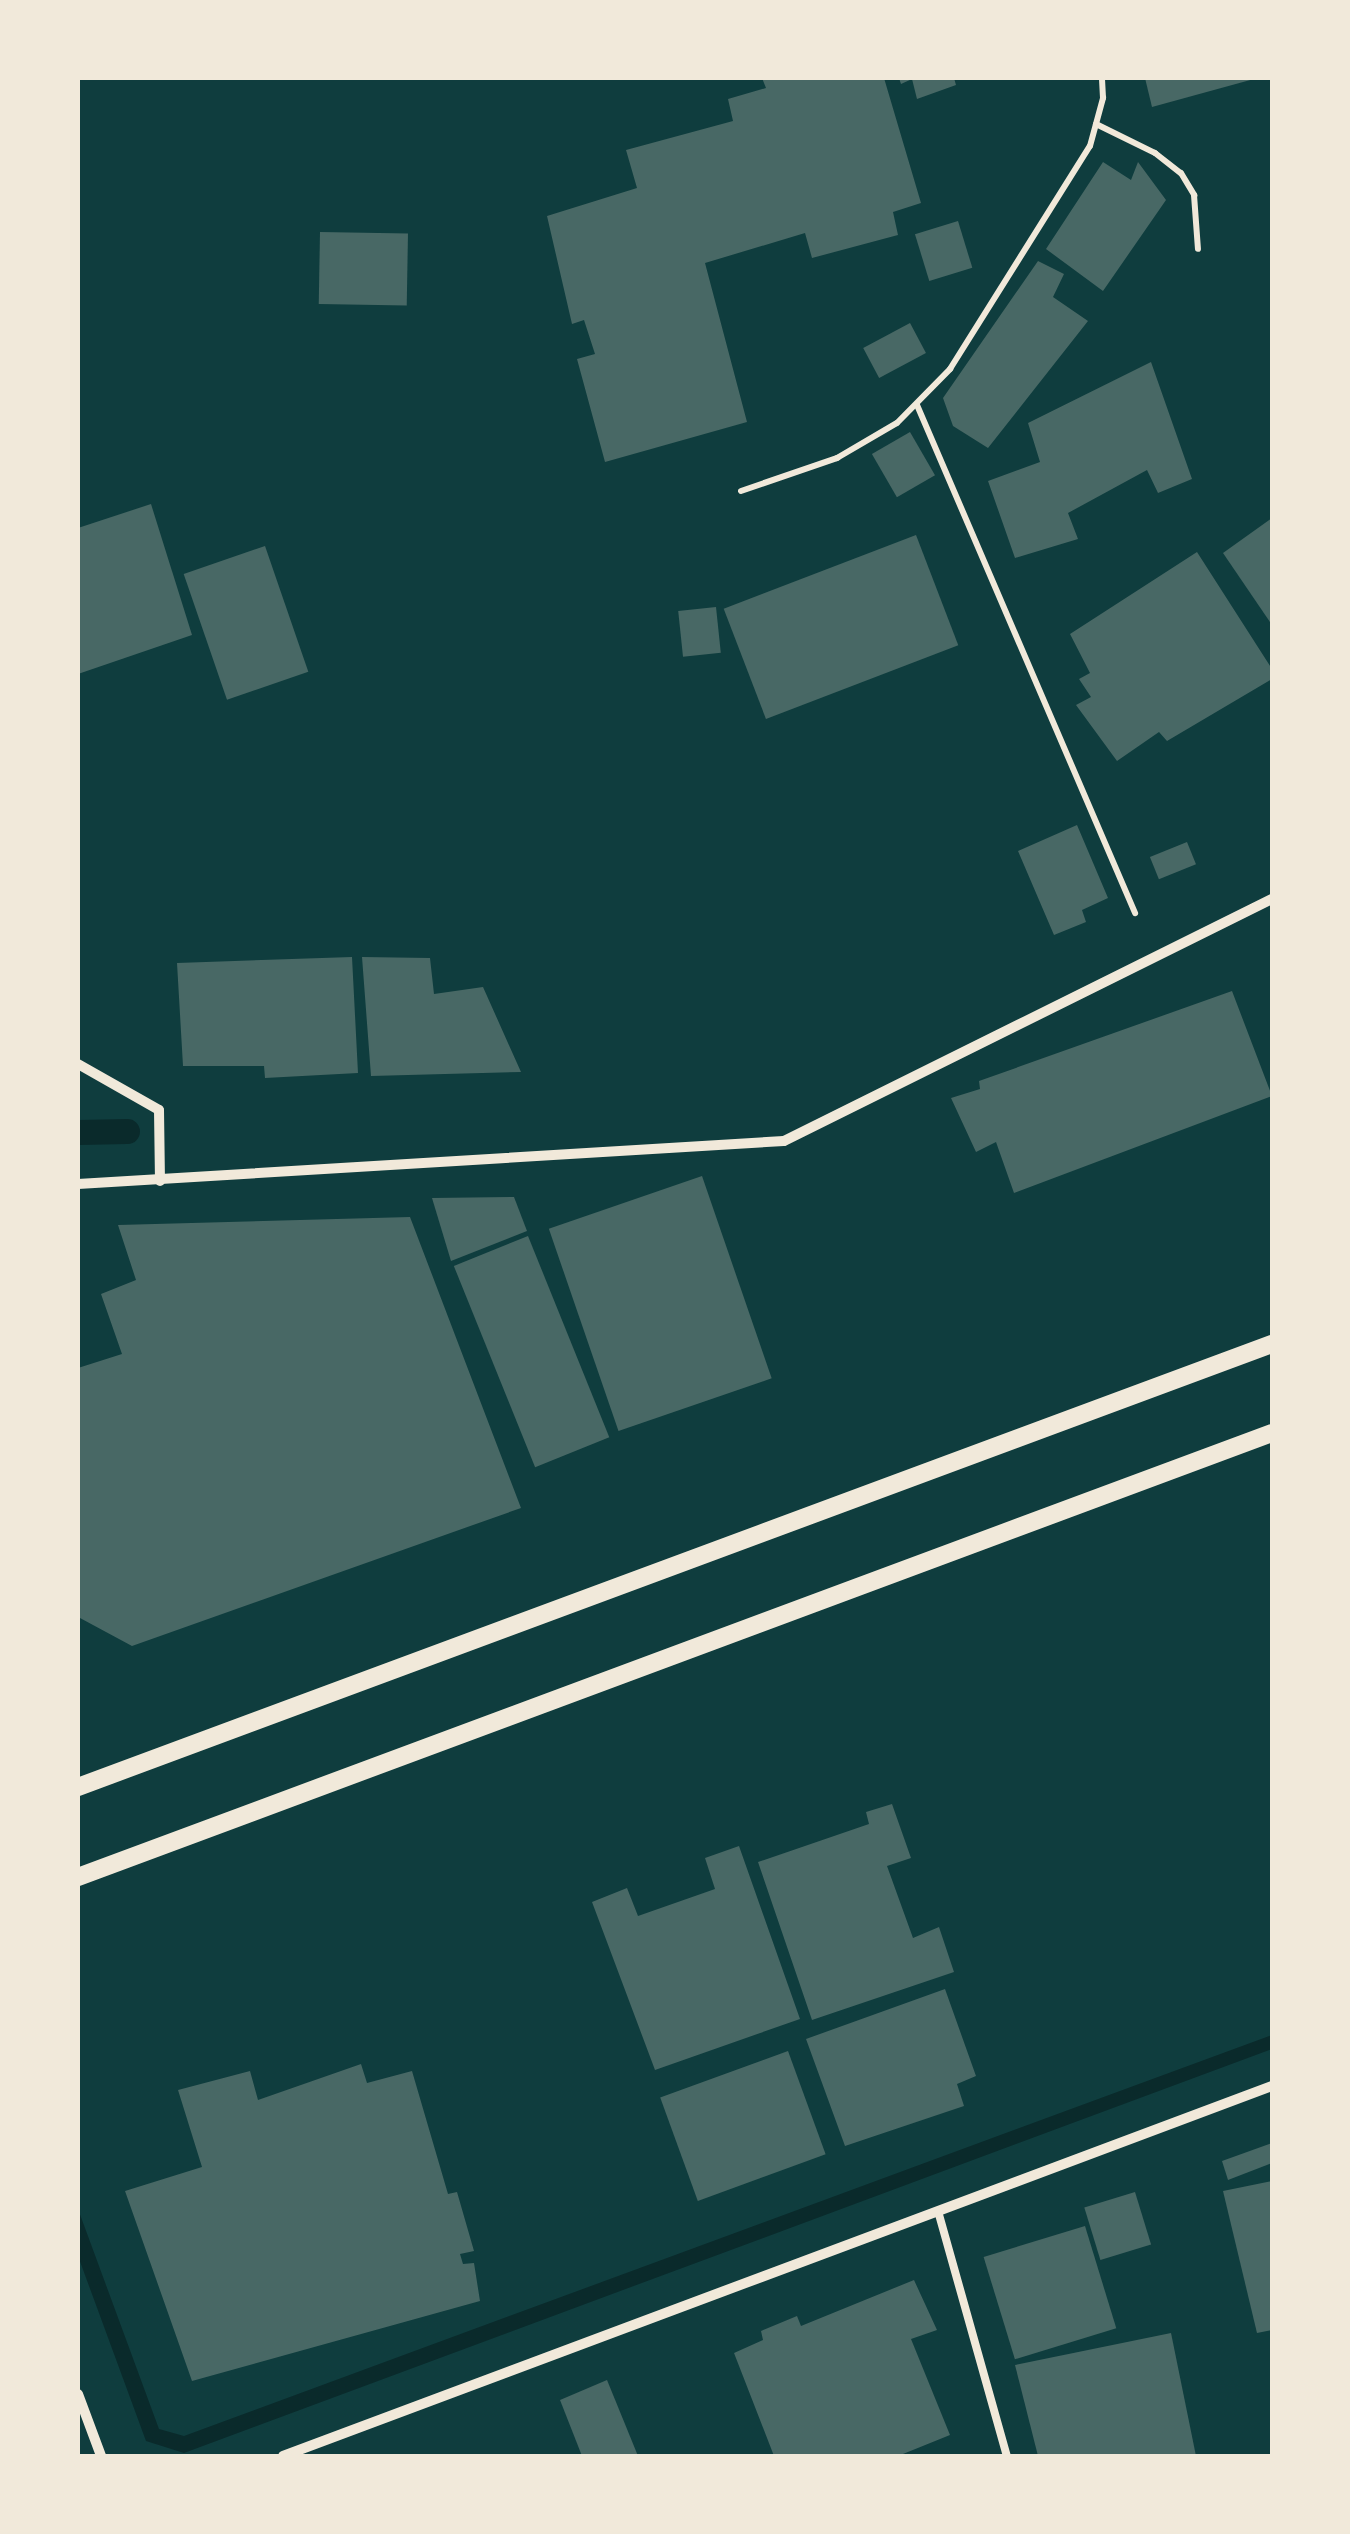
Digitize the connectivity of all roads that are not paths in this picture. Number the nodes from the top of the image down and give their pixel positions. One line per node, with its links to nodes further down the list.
1 (1272, 899): 3 (street)
2 (78, 1064): 3 (street)
3 (160, 1182): 4 (street)
4 (78, 1184)
5 (1272, 1344): 7 (street)
6 (1272, 1434): 8 (street)
7 (78, 1787)
8 (78, 1877)
9 (1272, 2086): 10 (street)
10 (938, 2211): 13 (street); 14 (lane)
11 (78, 2394): 12 (street)
12 (100, 2456)
13 (283, 2456)
14 (1007, 2456)

